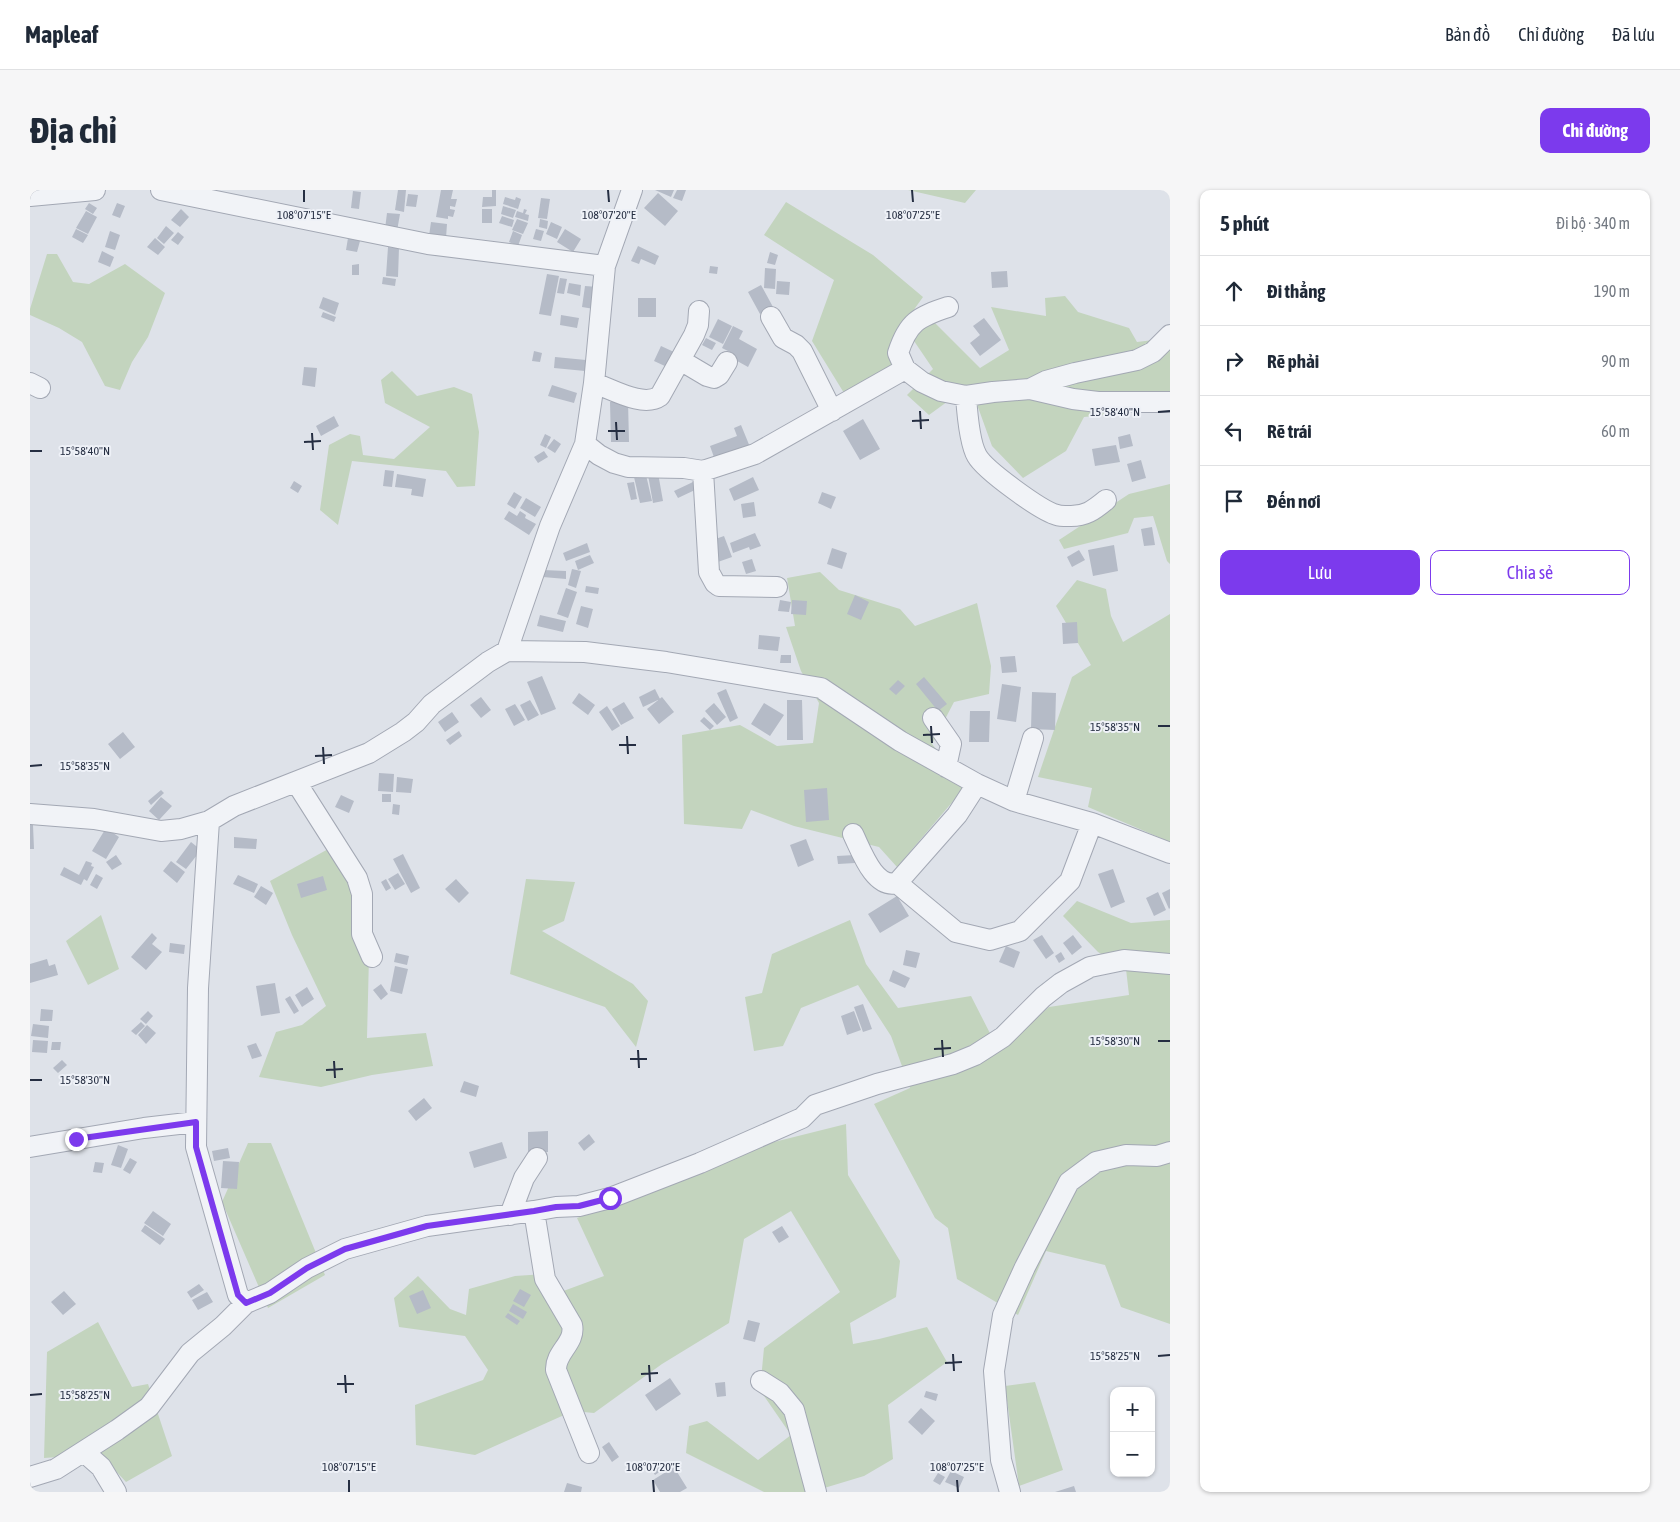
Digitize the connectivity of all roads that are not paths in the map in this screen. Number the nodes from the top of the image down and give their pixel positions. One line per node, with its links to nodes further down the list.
1 (95, 190): 4 (street)
2 (161, 190): 5 (street)
3 (632, 190): 5 (street)
4 (30, 196)
5 (605, 266): 13 (street)
6 (948, 307): 12 (street)
7 (699, 311): 10 (street)
8 (771, 317): 17 (street)
9 (1170, 335): 14 (street)
10 (680, 360): 11 (street); 13 (street)
11 (727, 362)
12 (906, 369): 15 (street); 17 (street)
13 (594, 383): 18 (street)
14 (1030, 389): 15 (street); 16 (street)
15 (966, 396): 20 (street)
16 (1170, 402)
17 (832, 410): 19 (street)
18 (585, 444): 19 (street); 22 (street)
19 (703, 471): 21 (street)
20 (1106, 500)
21 (777, 587)
22 (507, 651): 25 (street); 26 (street)
23 (933, 718): 25 (street)
24 (1033, 738): 28 (street)
25 (946, 767): 27 (street)
26 (296, 782): 30 (street); 35 (street)
27 (976, 784): 28 (street); 34 (street)
28 (1014, 801): 31 (street)
29 (30, 814): 30 (street)
30 (209, 821): 37 (street)
31 (1092, 823): 33 (street); 34 (street)
32 (853, 834): 34 (street)
33 (1170, 853)
34 (897, 883)
35 (372, 957)
36 (1170, 964): 41 (street)
37 (196, 1122): 38 (street); 43 (street)
38 (30, 1146)
39 (1170, 1152): 50 (street)
40 (537, 1158): 42 (street)
41 (534, 1211): 42 (street); 46 (street)
42 (510, 1215): 43 (street)
43 (246, 1303): 45 (street)
44 (761, 1381): 49 (street)
45 (84, 1452): 47 (street); 48 (street)
46 (589, 1453)
47 (30, 1477)
48 (116, 1492)
49 (816, 1492)
50 (1010, 1492)

